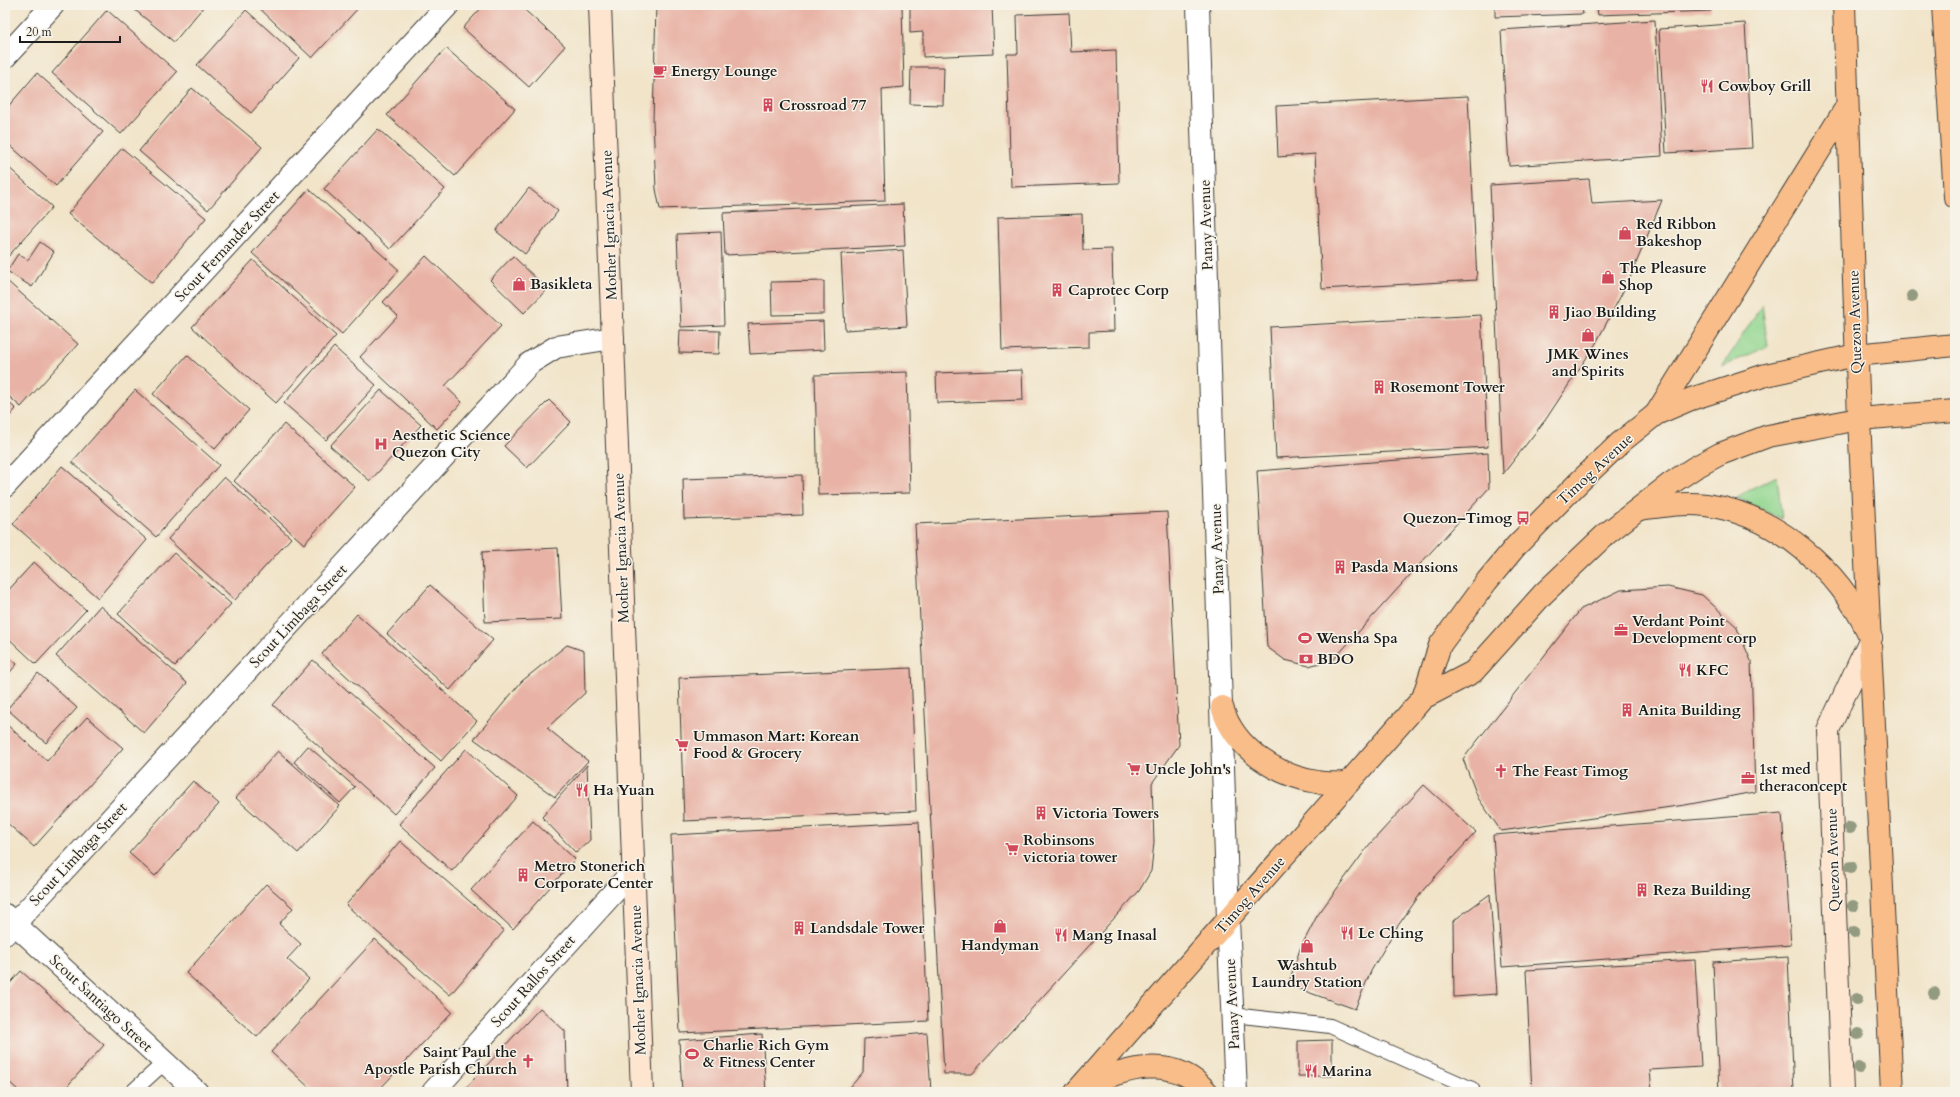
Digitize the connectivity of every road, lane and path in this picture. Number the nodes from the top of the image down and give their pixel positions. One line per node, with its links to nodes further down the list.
1 (53, 5): 7 (street)
2 (448, 5): 17 (street, Scout Fernandez Street)
3 (600, 5): 11 (street, Mother Ignacia Avenue)
4 (1198, 5): 21 (street, Panay Avenue)
5 (1844, 5): 9 (main road, Quezon Avenue)
6 (1947, 20): 8 (main road); 10 (main road)
7 (5, 57)
8 (1955, 58)
9 (1847, 106): 13 (main road, Quezon Avenue); 15 (main road)
10 (1955, 197)
11 (613, 338): 23 (street, Mother Ignacia Avenue); 25 (street, Scout Limbaga Street)
12 (1955, 345): 13 (main road, Timog Avenue)
13 (1856, 355): 15 (main road, Timog Avenue); 16 (main road, Quezon Avenue)
14 (1955, 411): 16 (main road, Timog Avenue)
15 (1656, 414): 20 (main road, Timog Avenue)
16 (1859, 419): 18 (main road, Timog Avenue); 19 (main road, Quezon Avenue)
17 (5, 486)
18 (1636, 510): 19 (main road); 20 (main road, Timog Avenue)
19 (1871, 638): 36 (street, Quezon Avenue); 37 (main road, Quezon Avenue)
20 (1423, 698): 22 (main road, Timog Avenue)
21 (1222, 707): 22 (main road); 24 (street, Panay Avenue)
22 (1348, 783): 24 (main road, Timog Avenue)
23 (633, 871): 32 (street, Scout Rallos Street); 33 (street, Mother Ignacia Avenue)
24 (1228, 919): 26 (street, Panay Avenue); 29 (main road, Timog Avenue)
25 (8, 924): 27 (street, Scout Santiago Street)
26 (1233, 1015): 28 (lane); 35 (street, Panay Avenue)
27 (165, 1062): 30 (lane); 31 (street, Scout Santiago Street)
28 (1472, 1089)
29 (1078, 1090): 34 (main road)
30 (132, 1092)
31 (197, 1092)
32 (433, 1092)
33 (642, 1092)
34 (1208, 1092)
35 (1236, 1092)
36 (1842, 1092)
37 (1892, 1092)

